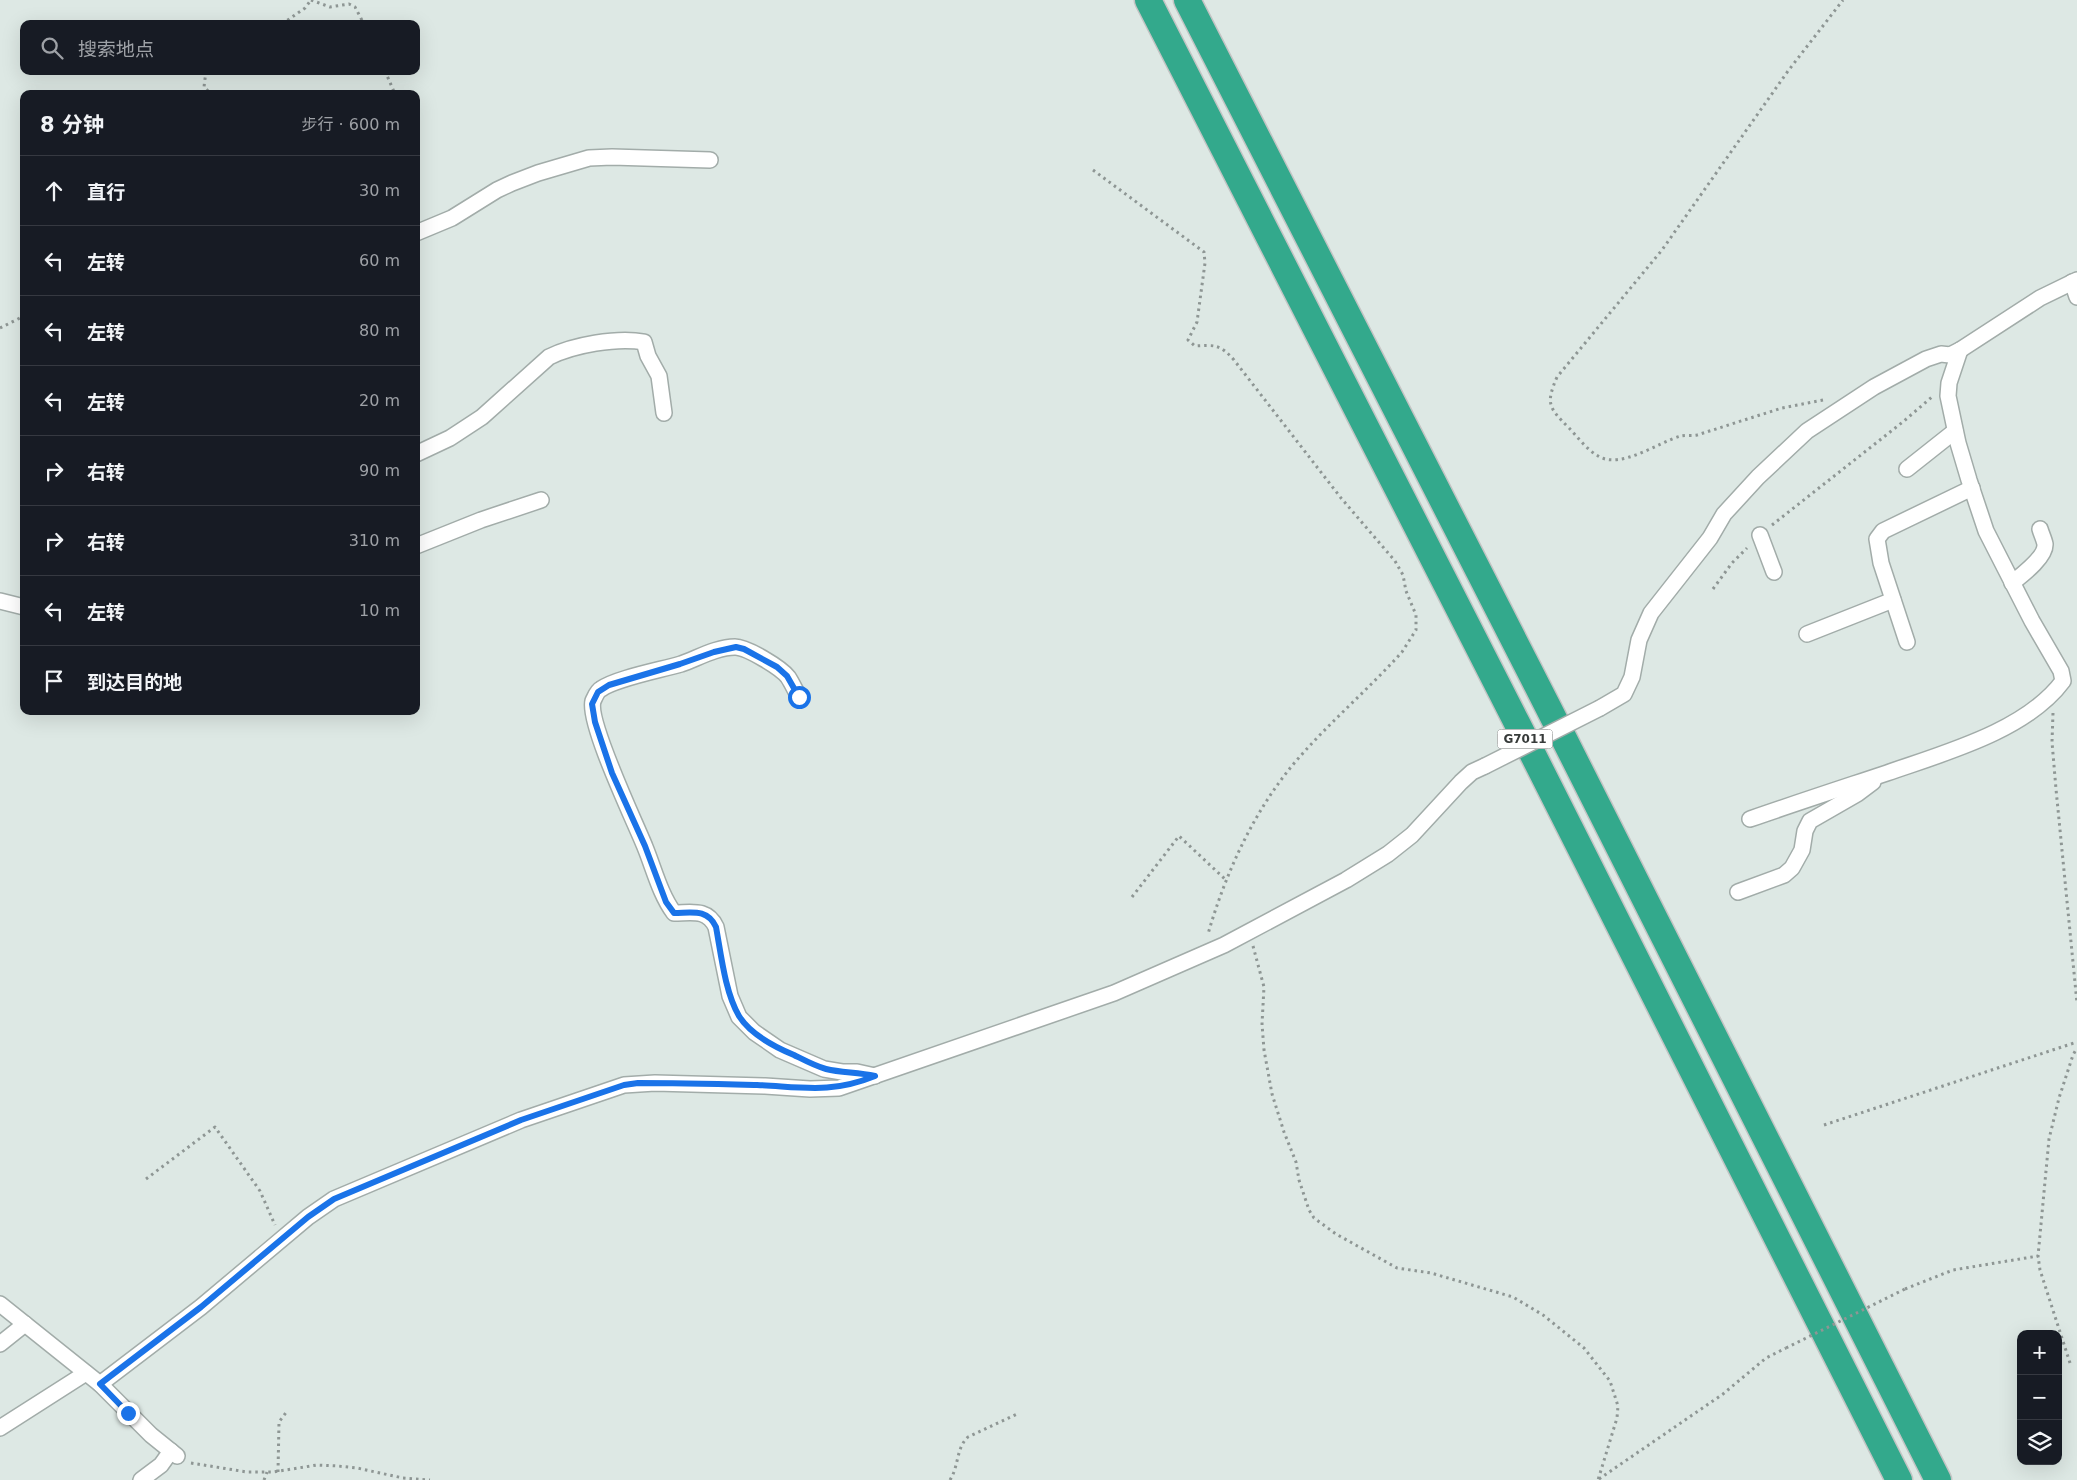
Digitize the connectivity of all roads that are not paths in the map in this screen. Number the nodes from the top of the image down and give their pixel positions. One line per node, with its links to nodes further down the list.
1 (1148, 0): 36 (highway, G7011)
2 (1188, 0): 37 (highway, G7011)
3 (710, 160): 4 (street)
4 (420, 231)
5 (2075, 286): 6 (street)
6 (1960, 350): 8 (street); 28 (street, bridge)
7 (664, 413): 9 (street)
8 (1955, 431): 10 (street); 11 (street)
9 (420, 452)
10 (1907, 469)
11 (1972, 488): 17 (street); 18 (street)
12 (541, 500): 15 (street)
13 (2040, 528): 17 (street)
14 (1760, 535): 16 (street)
15 (420, 544)
16 (1774, 572)
17 (2012, 582): 23 (street)
18 (1893, 600): 21 (street); 22 (street)
19 (0, 601): 20 (street)
20 (20, 606)
21 (1807, 634)
22 (1906, 642)
23 (2070, 676): 25 (street)
24 (799, 697): 28 (street)
25 (1882, 774): 26 (street); 27 (street)
26 (1750, 819)
27 (1738, 892)
28 (875, 1076): 33 (street)
29 (0, 1304): 30 (street)
30 (25, 1324): 31 (street); 32 (street)
31 (0, 1344)
32 (86, 1373): 33 (street); 34 (street)
33 (100, 1384): 35 (street)
34 (0, 1428)
35 (142, 1480)
36 (1899, 1480)
37 (1938, 1480)

